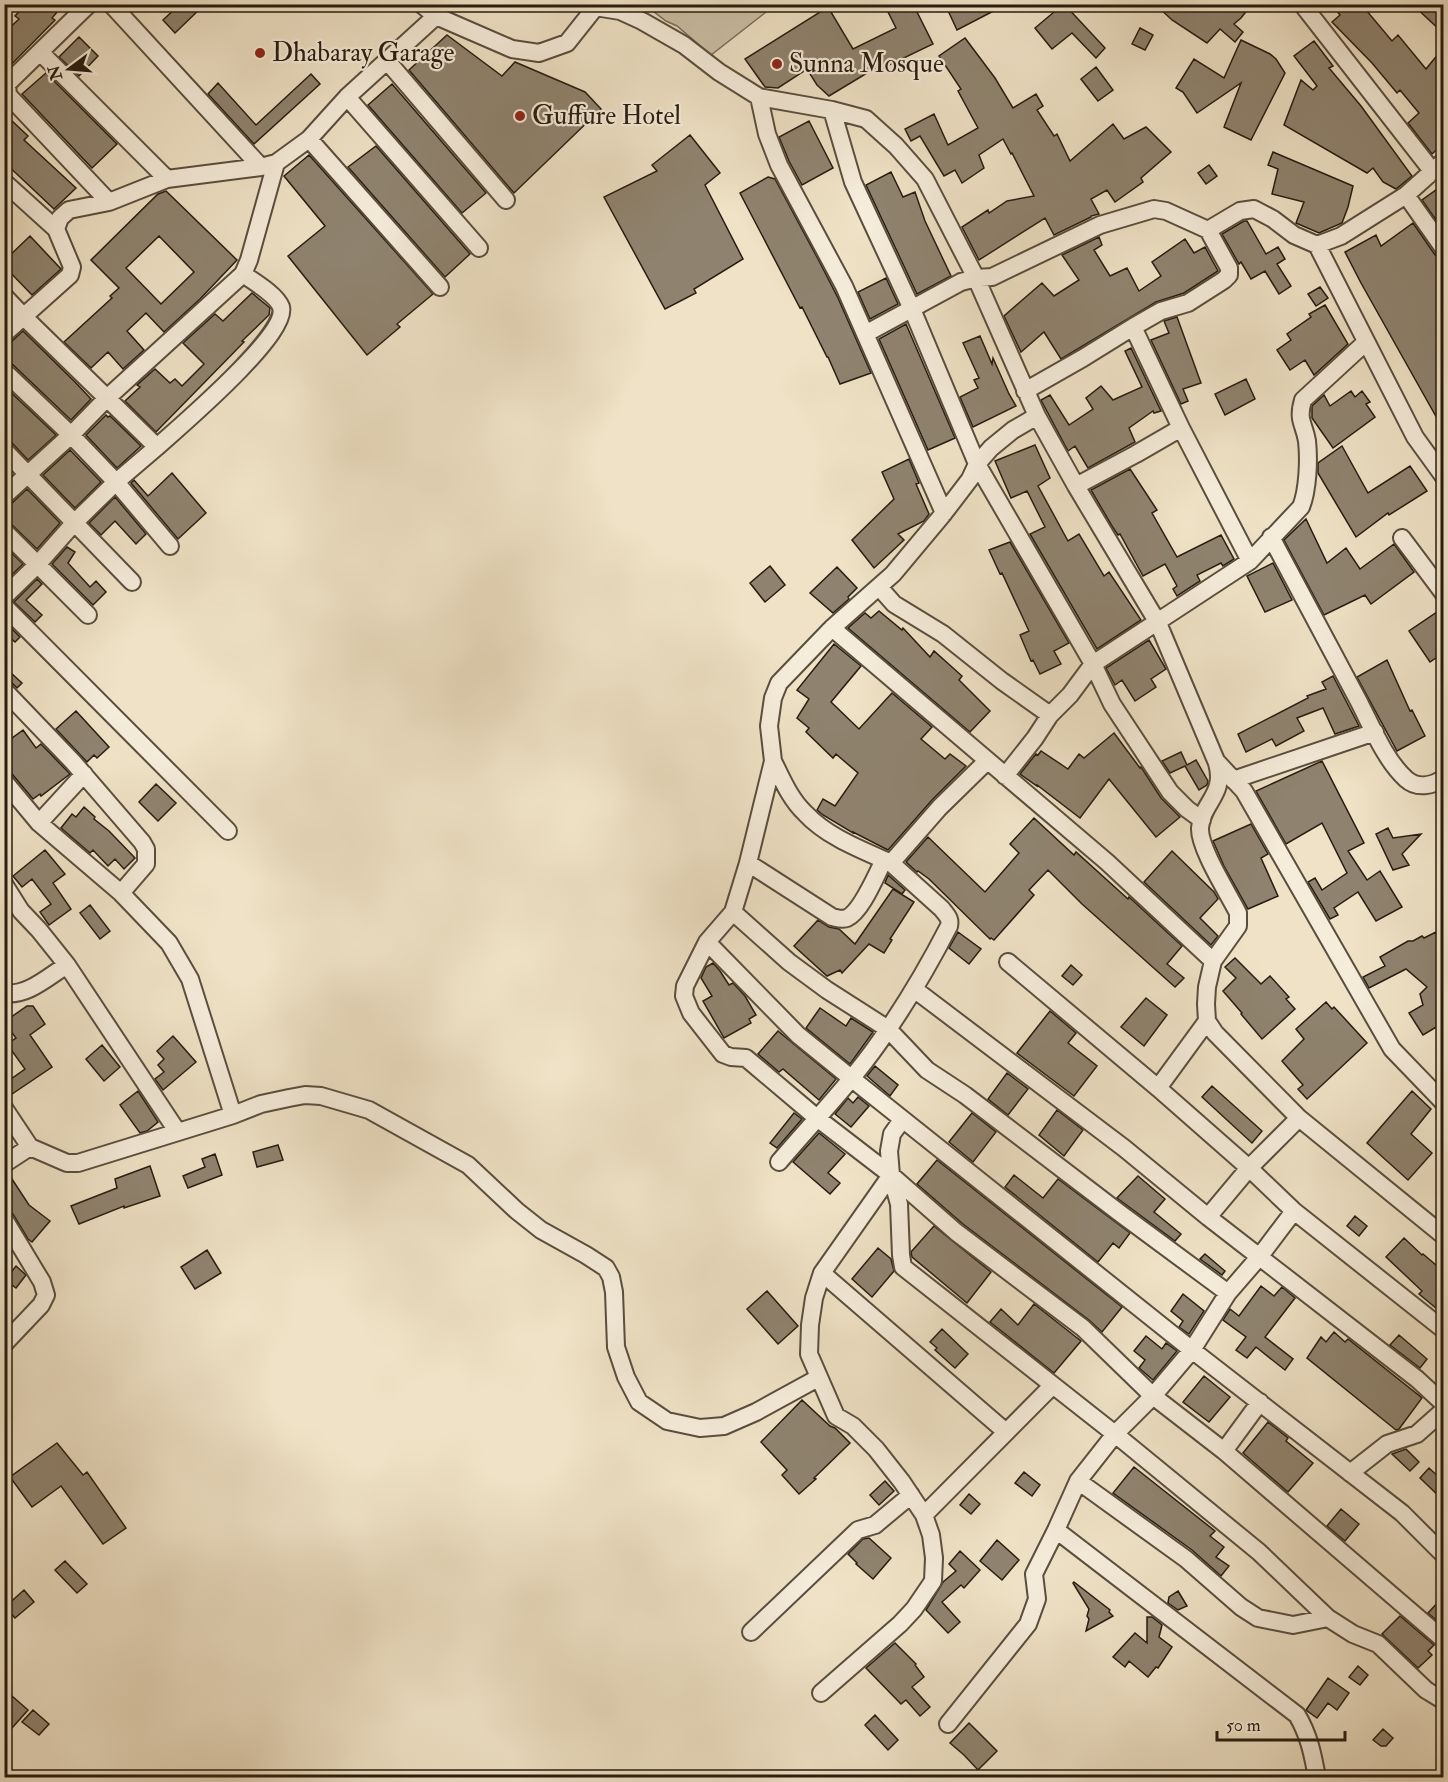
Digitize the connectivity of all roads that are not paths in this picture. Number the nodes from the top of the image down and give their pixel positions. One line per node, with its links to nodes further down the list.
1 (89, 4): 7 (street)
2 (111, 4): 13 (street)
3 (421, 4): 6 (street)
4 (1302, 4): 14 (street)
5 (596, 6): 6 (street); 10 (street)
6 (436, 16): 8 (street)
7 (41, 53): 15 (street); 19 (street)
8 (388, 62): 9 (street); 18 (street)
9 (347, 97): 12 (street); 23 (street)
10 (759, 97): 11 (street); 33 (street)
11 (832, 110): 26 (street); 29 (street)
12 (309, 139): 13 (street); 27 (street)
13 (268, 165): 15 (street); 25 (street)
14 (1438, 166): 17 (street)
15 (167, 179): 19 (street)
16 (4, 182): 20 (street)
17 (1406, 195): 22 (street); 24 (street)
18 (506, 200)
19 (109, 202): 20 (street)
20 (56, 229): 30 (street)
21 (1208, 230): 22 (street); 26 (street); 31 (street)
22 (1317, 245): 34 (street)
23 (479, 248)
24 (1443, 249)
25 (243, 274): 37 (street); 41 (street)
26 (976, 278): 29 (street); 36 (street)
27 (440, 287)
28 (4, 296): 30 (street)
29 (912, 309): 33 (street); 43 (street)
30 (24, 317): 32 (street); 37 (street)
31 (1132, 327): 36 (street); 39 (street)
32 (4, 334)
33 (865, 334): 49 (street)
34 (1366, 342): 45 (street); 52 (street)
35 (4, 371): 40 (street)
36 (1025, 391): 38 (street)
37 (107, 398): 40 (street); 41 (street)
38 (1037, 416): 43 (street); 47 (street)
39 (1181, 428): 47 (street); 55 (street)
40 (71, 435): 44 (street); 46 (street)
41 (157, 447): 46 (street)
42 (4, 450): 44 (street)
43 (978, 464): 49 (street); 65 (street)
44 (27, 474): 48 (street); 50 (street)
45 (1443, 477)
46 (116, 482): 50 (street); 54 (street)
47 (1076, 486): 63 (street)
48 (4, 496)
49 (944, 513): 58 (street)
50 (75, 522): 56 (street); 57 (street)
51 (4, 531): 56 (street)
52 (1272, 537): 55 (street); 68 (street)
53 (1402, 538): 59 (street)
54 (170, 546)
55 (1250, 561): 63 (street)
56 (37, 564): 60 (street); 62 (street)
57 (132, 582)
58 (879, 587): 64 (street); 67 (street)
59 (1443, 594)
60 (4, 597)
61 (4, 606): 79 (street)
62 (88, 615)
63 (1158, 623): 65 (street); 71 (street)
64 (831, 628): 69 (street); 70 (street)
65 (1093, 664): 67 (street); 77 (street)
66 (4, 690): 72 (street)
67 (1050, 715): 73 (street)
68 (1375, 732): 74 (street); 75 (street)
69 (773, 761): 80 (street); 81 (street)
70 (987, 761): 73 (street); 80 (street)
71 (1217, 763): 75 (street); 77 (street)
72 (84, 774): 78 (street); 83 (street)
73 (1005, 776): 86 (street)
74 (1443, 778)
75 (1233, 780): 95 (street)
76 (4, 781): 78 (street)
77 (1202, 820): 86 (street)
78 (39, 823): 83 (street)
79 (228, 831)
80 (887, 861): 81 (street); 89 (street)
81 (748, 863): 84 (street)
82 (4, 884): 88 (street)
83 (121, 893): 97 (street)
84 (733, 912): 85 (street); 92 (street)
85 (707, 942): 93 (street); 98 (street)
86 (1213, 961): 91 (street)
87 (1008, 962): 94 (street)
88 (67, 965): 90 (street); 101 (street)
89 (914, 989): 92 (street); 108 (street)
90 (4, 993)
91 (1207, 1021): 94 (street); 99 (street)
92 (888, 1029): 93 (street); 113 (street)
93 (851, 1078): 98 (street); 100 (street)
94 (1158, 1088): 105 (street)
95 (1443, 1103)
96 (4, 1108): 102 (street)
97 (233, 1115): 101 (street); 117 (street)
98 (817, 1118): 103 (street); 106 (street)
99 (1299, 1118): 105 (street); 110 (street)
100 (902, 1120): 106 (street); 116 (street)
101 (177, 1131): 102 (street)
102 (30, 1147): 104 (street)
103 (779, 1162)
104 (4, 1164)
105 (1249, 1168): 107 (street); 108 (street)
106 (891, 1175): 112 (street); 118 (street); 119 (street)
107 (1294, 1211): 111 (street); 114 (street)
108 (1208, 1217): 111 (street)
109 (4, 1219): 115 (street)
110 (1443, 1236)
111 (1260, 1256): 113 (street); 121 (street)
112 (822, 1273): 117 (street); 123 (street)
113 (1228, 1293): 116 (street)
114 (1443, 1330)
115 (4, 1344)
116 (1192, 1350): 119 (street); 120 (street)
117 (818, 1378): 128 (street)
118 (1053, 1385): 123 (street); 124 (street)
119 (1153, 1396): 124 (street); 125 (street)
120 (1260, 1402): 125 (street); 126 (street)
121 (1443, 1404)
122 (1443, 1410): 126 (street)
123 (1006, 1432): 129 (street)
124 (1114, 1434): 127 (street); 132 (street)
125 (1224, 1450): 134 (street)
126 (1350, 1473): 131 (street)
127 (1078, 1481): 130 (street); 132 (street)
128 (911, 1495): 129 (street); 133 (street)
129 (924, 1515): 135 (street)
130 (1056, 1530): 137 (street); 138 (street)
131 (1443, 1555)
132 (1328, 1618): 136 (street)
133 (751, 1632)
134 (1443, 1640)
135 (821, 1693)
136 (1443, 1701)
137 (948, 1724)
138 (1317, 1778)

